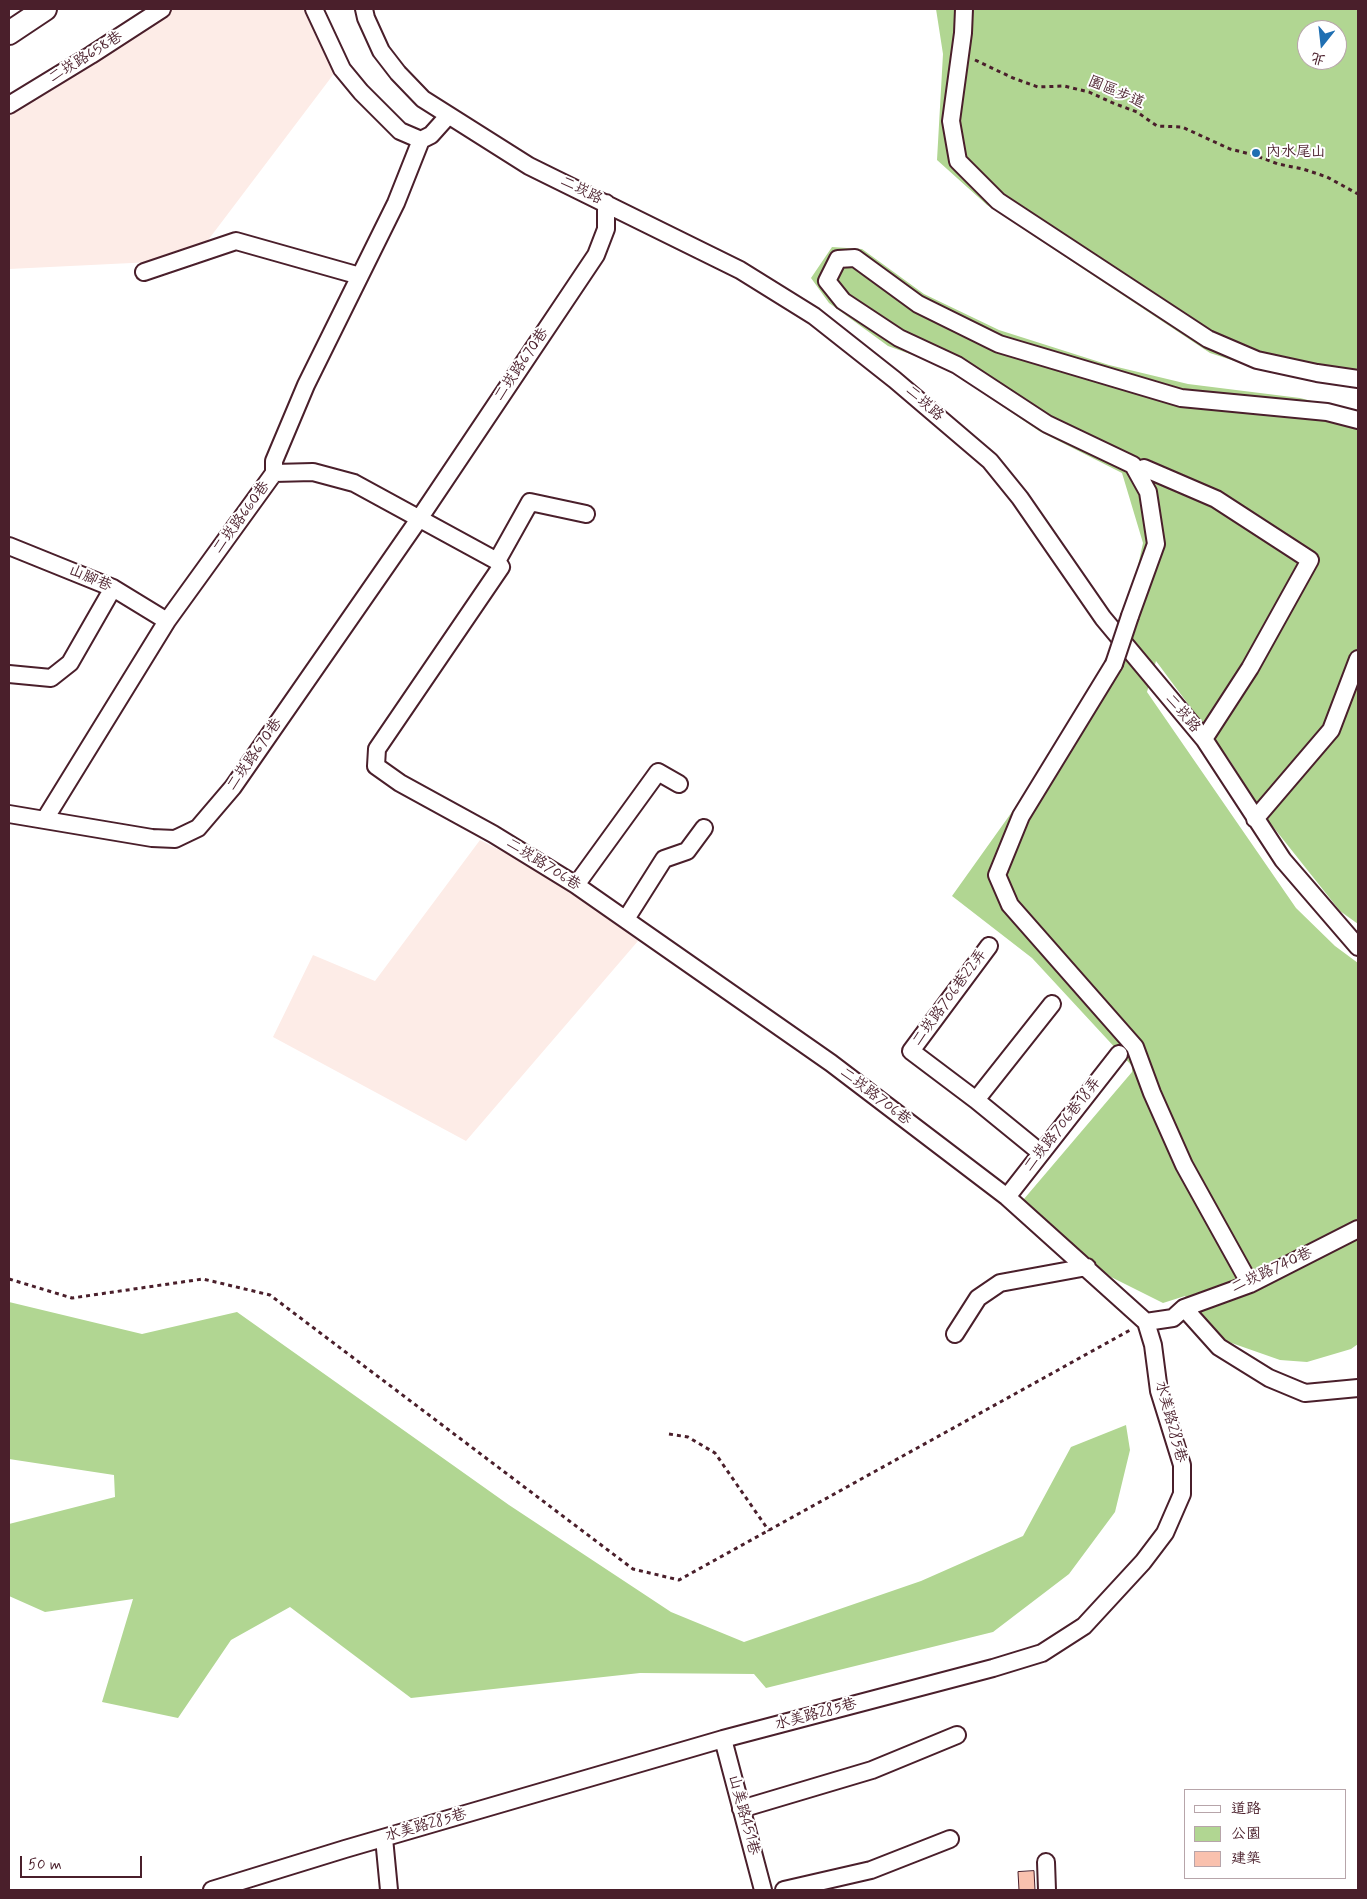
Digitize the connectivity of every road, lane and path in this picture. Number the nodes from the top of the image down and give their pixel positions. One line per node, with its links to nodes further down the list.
1 (44, 9): 6 (highway)
2 (162, 9): 8 (street, 二崁路658巷)
3 (314, 9): 10 (street)
4 (364, 9): 9 (street, 二崁路)
5 (964, 9): 15 (street)
6 (9, 33)
7 (973, 59): 11 (path, 園區步道)
8 (9, 105)
9 (448, 116): 10 (street); 12 (street, 二崁路)
10 (421, 140): 14 (street, 二崁路660巷)
11 (1358, 194)
12 (606, 204): 20 (street, 二崁路670巷); 27 (street, 二崁路)
13 (144, 272): 14 (street)
14 (360, 276): 18 (street, 二崁路660巷)
15 (1358, 379)
16 (1358, 420): 45 (street, bridge)
17 (1144, 468): 27 (street)
18 (274, 472): 20 (street); 24 (street, 二崁路660巷)
19 (586, 514): 22 (street)
20 (419, 519): 22 (street); 30 (street, 二崁路670巷)
21 (9, 546): 23 (street, 山腳巷)
22 (497, 561): 33 (street, 二崁路706巷)
23 (113, 588): 24 (street, 山腳巷); 26 (street)
24 (167, 621): 30 (street, 二崁路660巷)
25 (1358, 659): 31 (street)
26 (9, 674)
27 (1204, 739): 31 (street, 二崁路)
28 (679, 784): 33 (street)
29 (9, 814): 30 (street, 二崁路670巷)
30 (45, 819)
31 (1256, 819): 36 (street, 二崁路)
32 (704, 828): 34 (street)
33 (576, 885): 34 (street, 二崁路706巷)
34 (626, 919): 41 (street, 二崁路706巷)
35 (989, 946): 39 (street, 二崁路706巷22弄)
36 (1358, 947)
37 (1052, 1004): 39 (street)
38 (1119, 1054): 40 (street, 二崁路706巷18弄)
39 (976, 1100): 40 (street)
40 (1041, 1153): 41 (street, 二崁路706巷18弄)
41 (1007, 1197): 43 (street, 二崁路706巷)
42 (1358, 1229): 45 (street, 二崁路740巷)
43 (1087, 1267): 47 (street, 二崁路706巷); 48 (street)
44 (9, 1279): 51 (path)
45 (1250, 1284): 46 (street, 二崁路740巷)
46 (1184, 1308): 47 (street); 49 (street)
47 (1146, 1322): 51 (path); 53 (street, 水美路285巷)
48 (955, 1334)
49 (1358, 1388)
50 (669, 1434): 51 (path)
51 (769, 1531)
52 (956, 1735): 54 (street)
53 (723, 1740): 54 (street, 山美路451巷); 55 (street, 水美路285巷)
54 (741, 1809): 60 (street, 山美路451巷)
55 (384, 1838): 58 (street, 水美路285巷); 59 (street)
56 (950, 1838): 61 (street)
57 (1046, 1862): 62 (street)
58 (212, 1890)
59 (389, 1890)
60 (763, 1890)
61 (784, 1890)
62 (1047, 1890)

